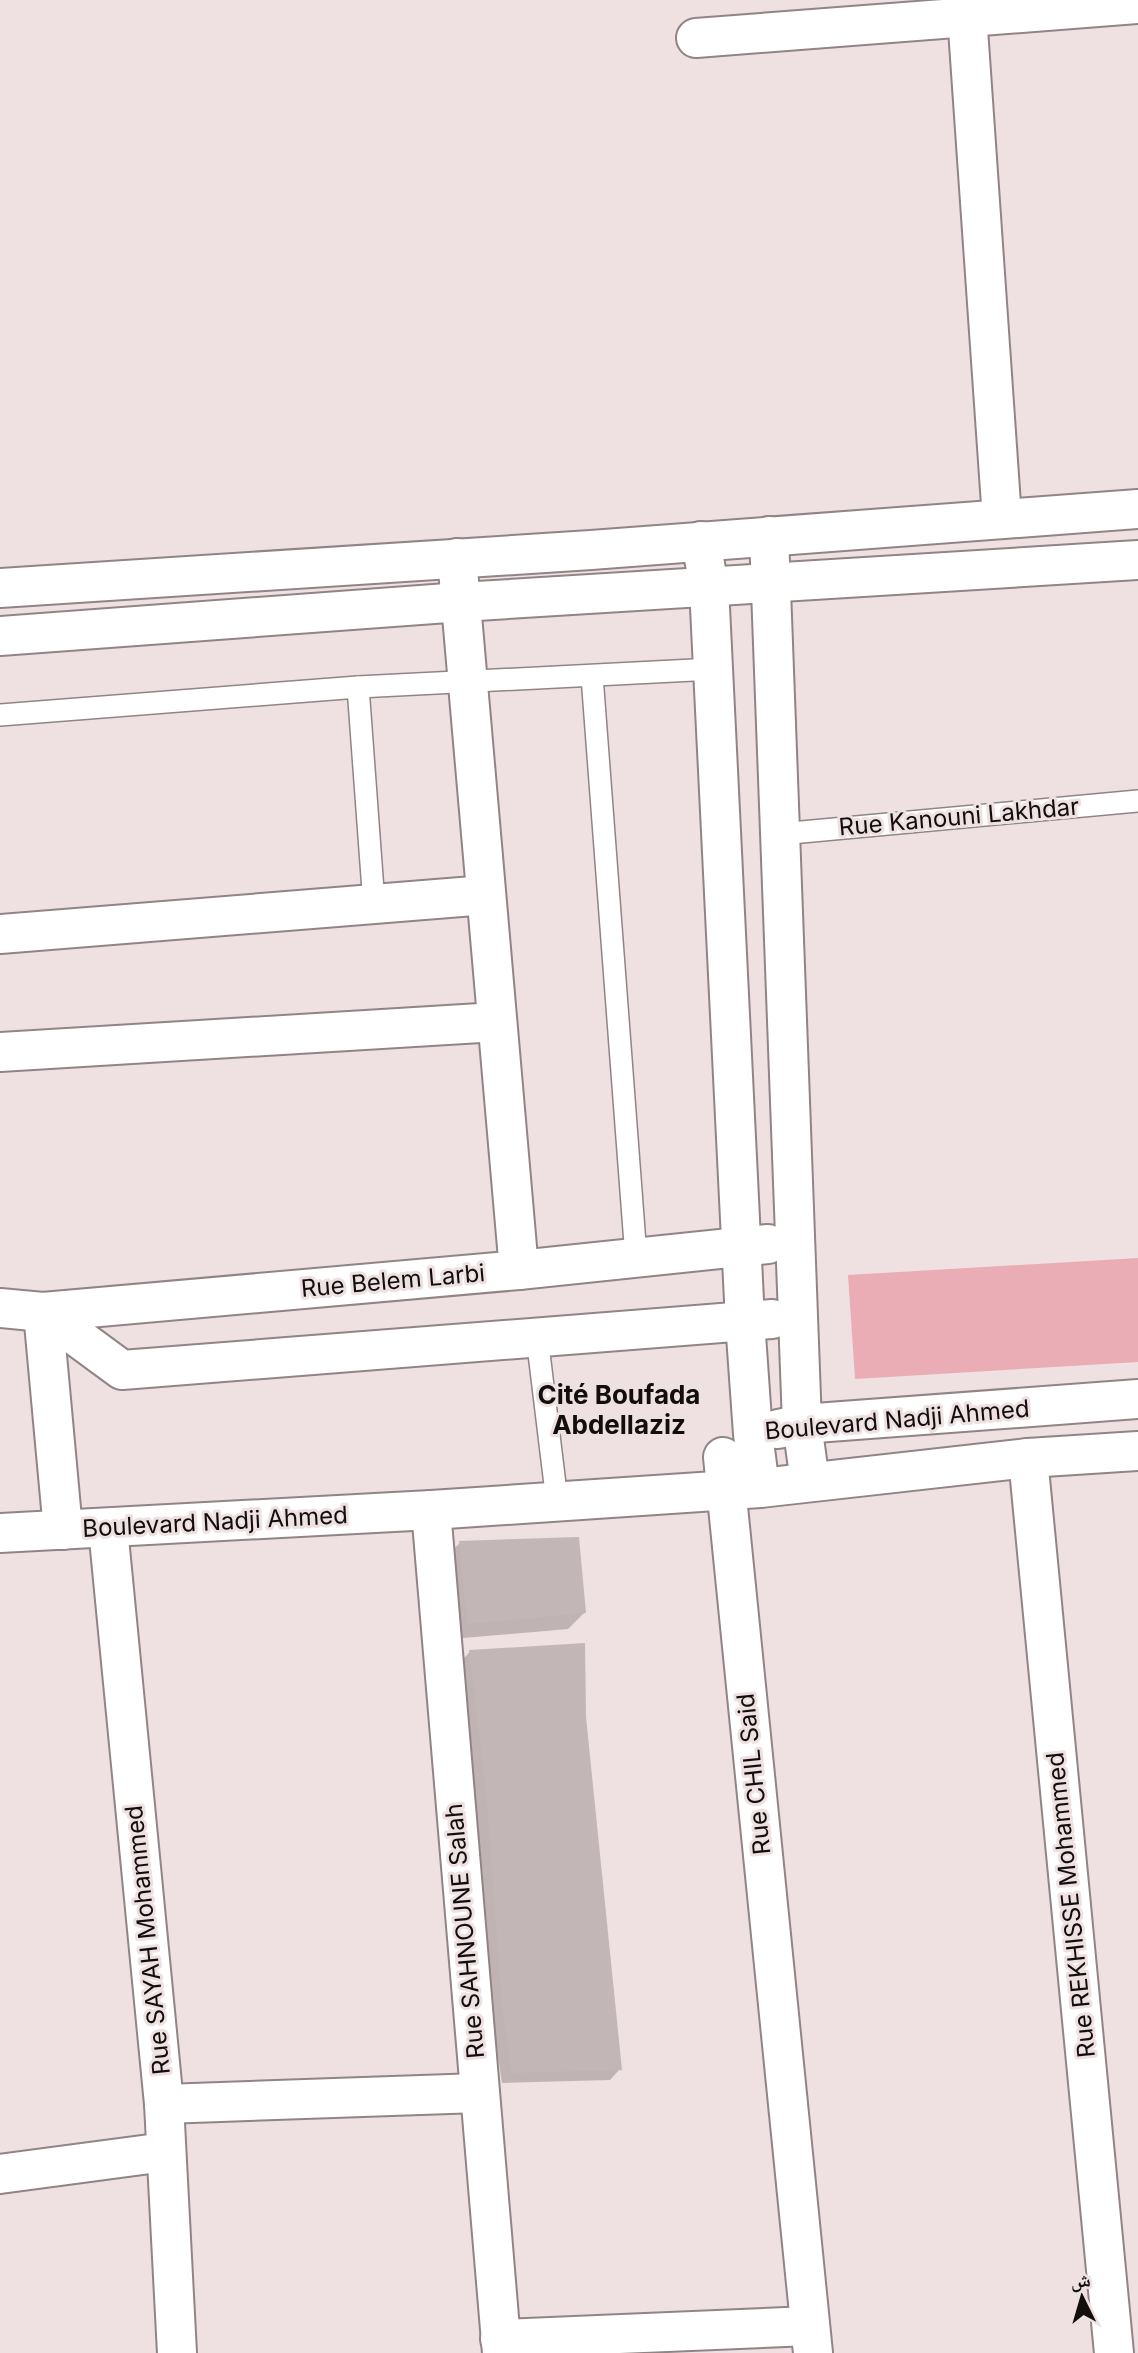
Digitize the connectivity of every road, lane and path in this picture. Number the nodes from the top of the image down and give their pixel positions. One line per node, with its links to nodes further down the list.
1 (1138, 4): 2 (street)
2 (967, 8): 3 (street); 5 (street)
3 (696, 38)
4 (1138, 509): 5 (street)
5 (1002, 519): 6 (street)
6 (769, 536): 7 (street); 10 (street)
7 (701, 541): 8 (street); 11 (street, Rue CHIL Said)
8 (457, 558): 12 (street); 13 (street)
9 (1138, 560): 10 (street)
10 (771, 584): 11 (street); 21 (street)
11 (709, 587): 13 (street); 15 (street, Rue CHIL Said)
12 (0, 588)
13 (461, 602): 14 (street); 17 (street)
14 (0, 636)
15 (713, 669): 16 (lane); 28 (street, Rue CHIL Said)
16 (592, 676): 17 (lane); 29 (lane)
17 (468, 681): 18 (lane); 22 (street)
18 (358, 687): 19 (lane); 23 (lane)
19 (0, 715)
20 (1138, 801): 21 (lane, Rue Kanouni Lakhdar)
21 (780, 834): 27 (street)
22 (486, 895): 23 (street); 25 (street)
23 (374, 904): 24 (street)
24 (0, 934)
25 (497, 1022): 26 (street); 30 (street)
26 (0, 1052)
27 (795, 1240): 28 (street, Rue Belem Larbi); 33 (street)
28 (743, 1248): 29 (street, Rue Belem Larbi); 34 (street, Rue CHIL Said)
29 (636, 1257): 30 (street, Rue Belem Larbi)
30 (519, 1270): 32 (street, Rue Belem Larbi)
31 (0, 1308): 32 (street, Rue Belem Larbi)
32 (43, 1311): 35 (street); 46 (street)
33 (798, 1317): 34 (street); 37 (street)
34 (745, 1321): 35 (street); 38 (street, Rue CHIL Said)
35 (537, 1338): 43 (lane)
36 (1138, 1399): 37 (street, Boulevard Nadji Ahmed)
37 (803, 1424): 38 (street, Boulevard Nadji Ahmed); 42 (street)
38 (753, 1434): 41 (street, Rue CHIL Said)
39 (1138, 1451): 40 (street)
40 (1028, 1458): 42 (street); 55 (street, Rue REKHISSE Mohammed)
41 (736, 1478): 42 (street); 43 (street); 52 (street, Rue CHIL Said)
42 (810, 1482)
43 (557, 1501): 44 (street)
44 (430, 1510): 45 (street, Boulevard Nadji Ahmed); 48 (street, Rue SAHNOUNE Salah)
45 (108, 1528): 46 (street, Boulevard Nadji Ahmed); 49 (street, Rue SAYAH Mohammed)
46 (63, 1530): 47 (street, Boulevard Nadji Ahmed)
47 (0, 1533)
48 (479, 2093): 49 (street); 53 (street, Rue SAHNOUNE Salah)
49 (164, 2105): 50 (street, Rue SAYAH Mohammed)
50 (165, 2152): 51 (street); 54 (street, Rue SAYAH Mohammed)
51 (0, 2174)
52 (811, 2340): 53 (street)
53 (501, 2346)
54 (177, 2353)
55 (1114, 2353)

